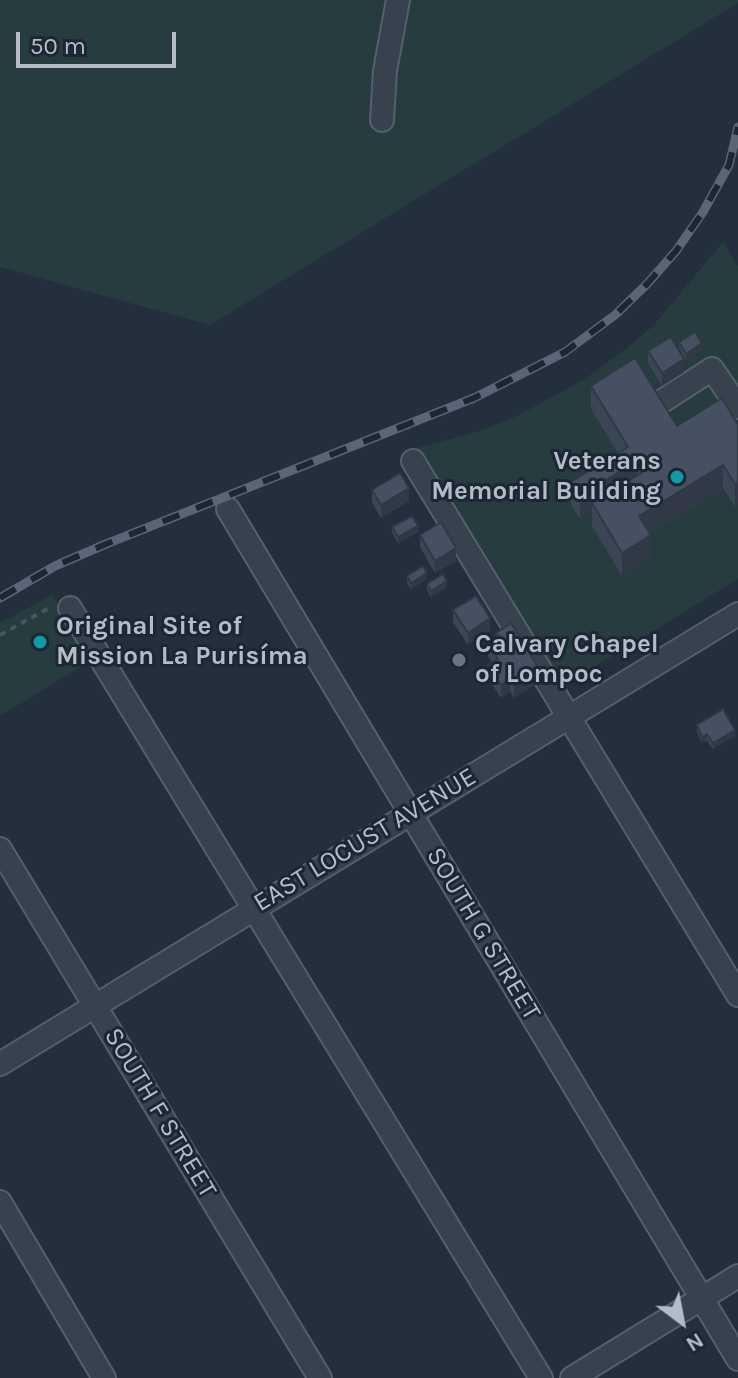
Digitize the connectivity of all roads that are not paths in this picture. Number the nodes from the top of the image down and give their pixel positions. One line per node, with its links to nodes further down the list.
1 (398, 0): 2 (street)
2 (382, 120)
3 (664, 400): 4 (street)
4 (738, 407)
5 (413, 461): 9 (street)
6 (228, 509): 10 (street, SOUTH G STREET)
7 (70, 608): 12 (street)
8 (736, 620): 9 (street, EAST LOCUST AVENUE)
9 (570, 718): 10 (street, EAST LOCUST AVENUE); 13 (street)
10 (410, 812): 12 (street, EAST LOCUST AVENUE); 18 (street, SOUTH G STREET)
11 (0, 849): 14 (street, SOUTH F STREET)
12 (254, 908): 14 (street, EAST LOCUST AVENUE); 22 (street)
13 (738, 995)
14 (95, 1005): 15 (street, EAST LOCUST AVENUE); 21 (street, SOUTH F STREET)
15 (0, 1064)
16 (0, 1202): 20 (street)
17 (738, 1276): 18 (street)
18 (700, 1299): 19 (street, SOUTH G STREET); 23 (street)
19 (738, 1359)
20 (104, 1378)
21 (320, 1378)
22 (541, 1378)
23 (572, 1378)

